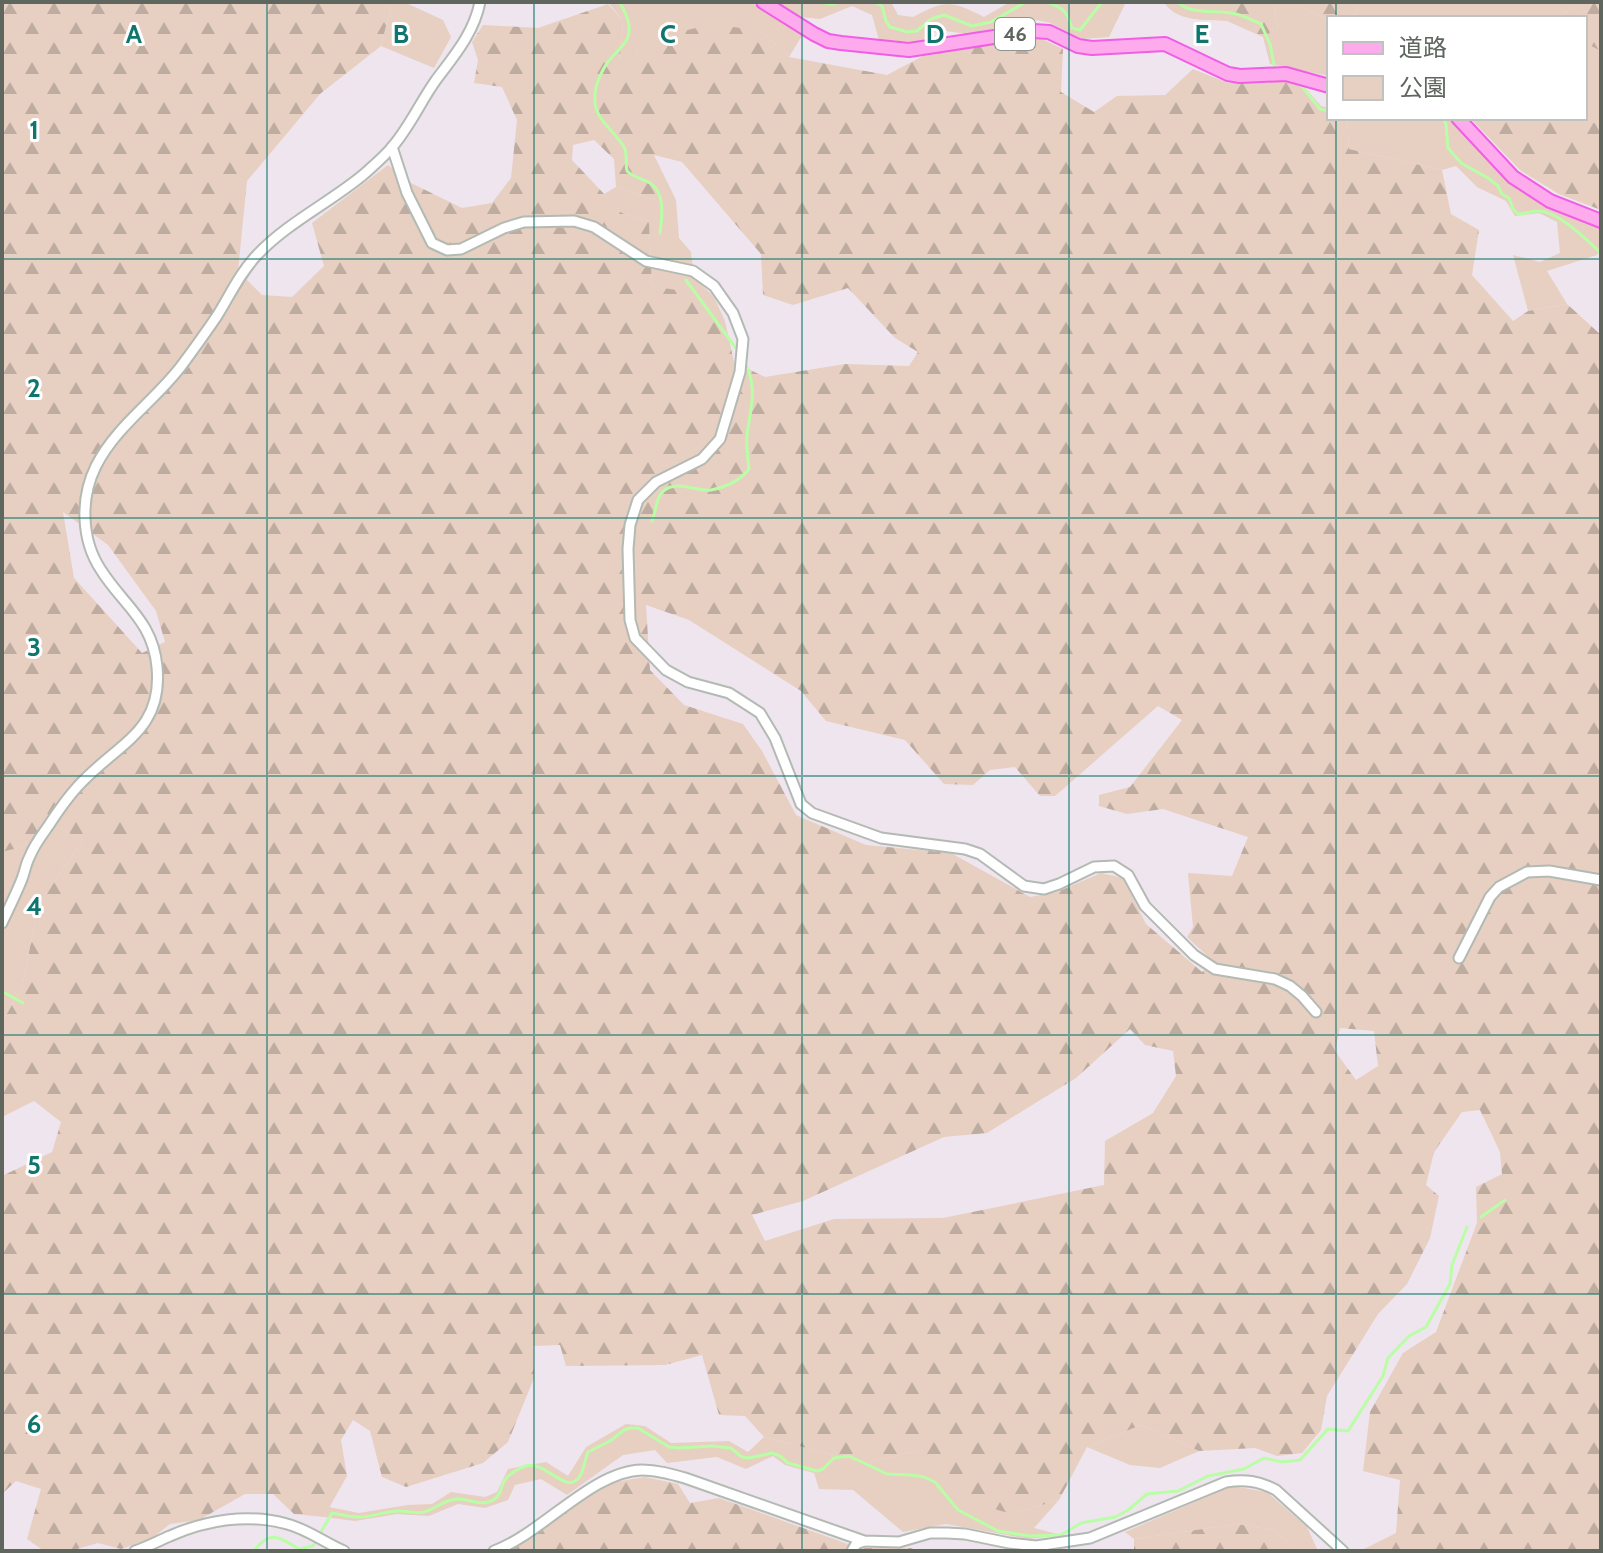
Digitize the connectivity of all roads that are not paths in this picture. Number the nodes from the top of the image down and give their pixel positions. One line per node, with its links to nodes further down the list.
1 (480, 2): 5 (street)
2 (763, 2): 3 (main road, 46)
3 (1327, 85)
4 (1460, 120): 6 (main road)
5 (392, 147): 8 (street); 10 (street)
6 (1601, 221)
7 (1601, 880): 9 (street)
8 (2, 923)
9 (1459, 958)
10 (1316, 1012)
11 (864, 1541): 15 (street); 16 (street); 17 (street)
12 (157, 1547): 13 (street); 14 (street)
13 (135, 1551)
14 (344, 1551)
15 (494, 1551)
16 (852, 1551)
17 (1343, 1551)

